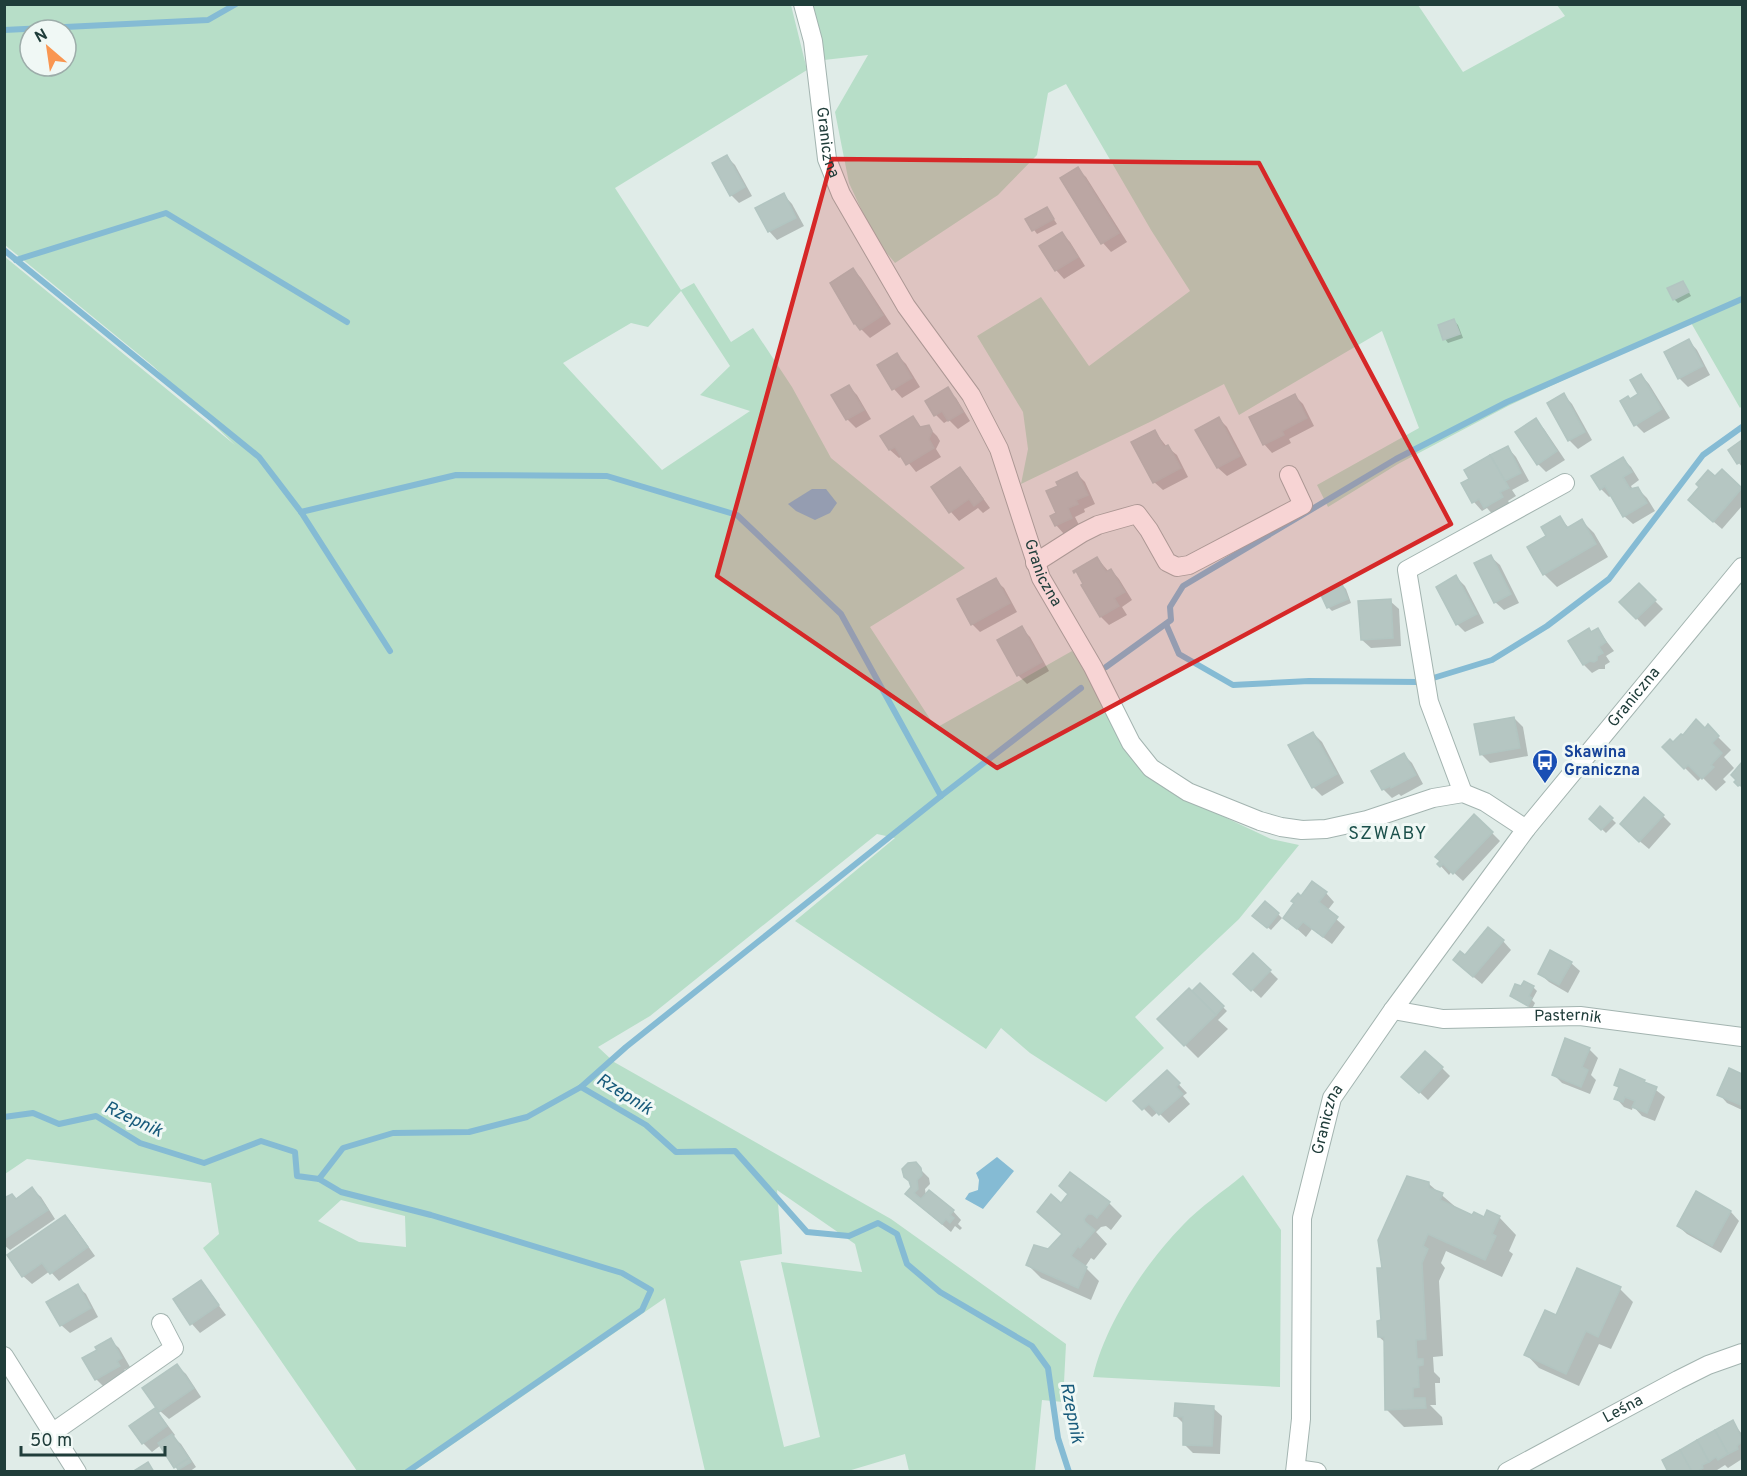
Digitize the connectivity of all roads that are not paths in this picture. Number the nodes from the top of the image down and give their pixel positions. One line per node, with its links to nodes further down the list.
1 (803, 4): 4 (street, Graniczna)
2 (1289, 475): 4 (street)
3 (1565, 483): 6 (street)
4 (1035, 563): 6 (street, Graniczna)
5 (1743, 567): 7 (street, Graniczna)
6 (1463, 794): 7 (street)
7 (1526, 829): 8 (street, Graniczna)
8 (1393, 1010): 9 (street, Pasternik); 14 (street, Graniczna)
9 (1743, 1037)
10 (161, 1323): 13 (street)
11 (1743, 1353): 17 (street, Leśna)
12 (4, 1356): 13 (street)
13 (52, 1433): 15 (street)
14 (1296, 1470): 16 (street)
15 (77, 1472)
16 (1317, 1472)
17 (1507, 1472)

